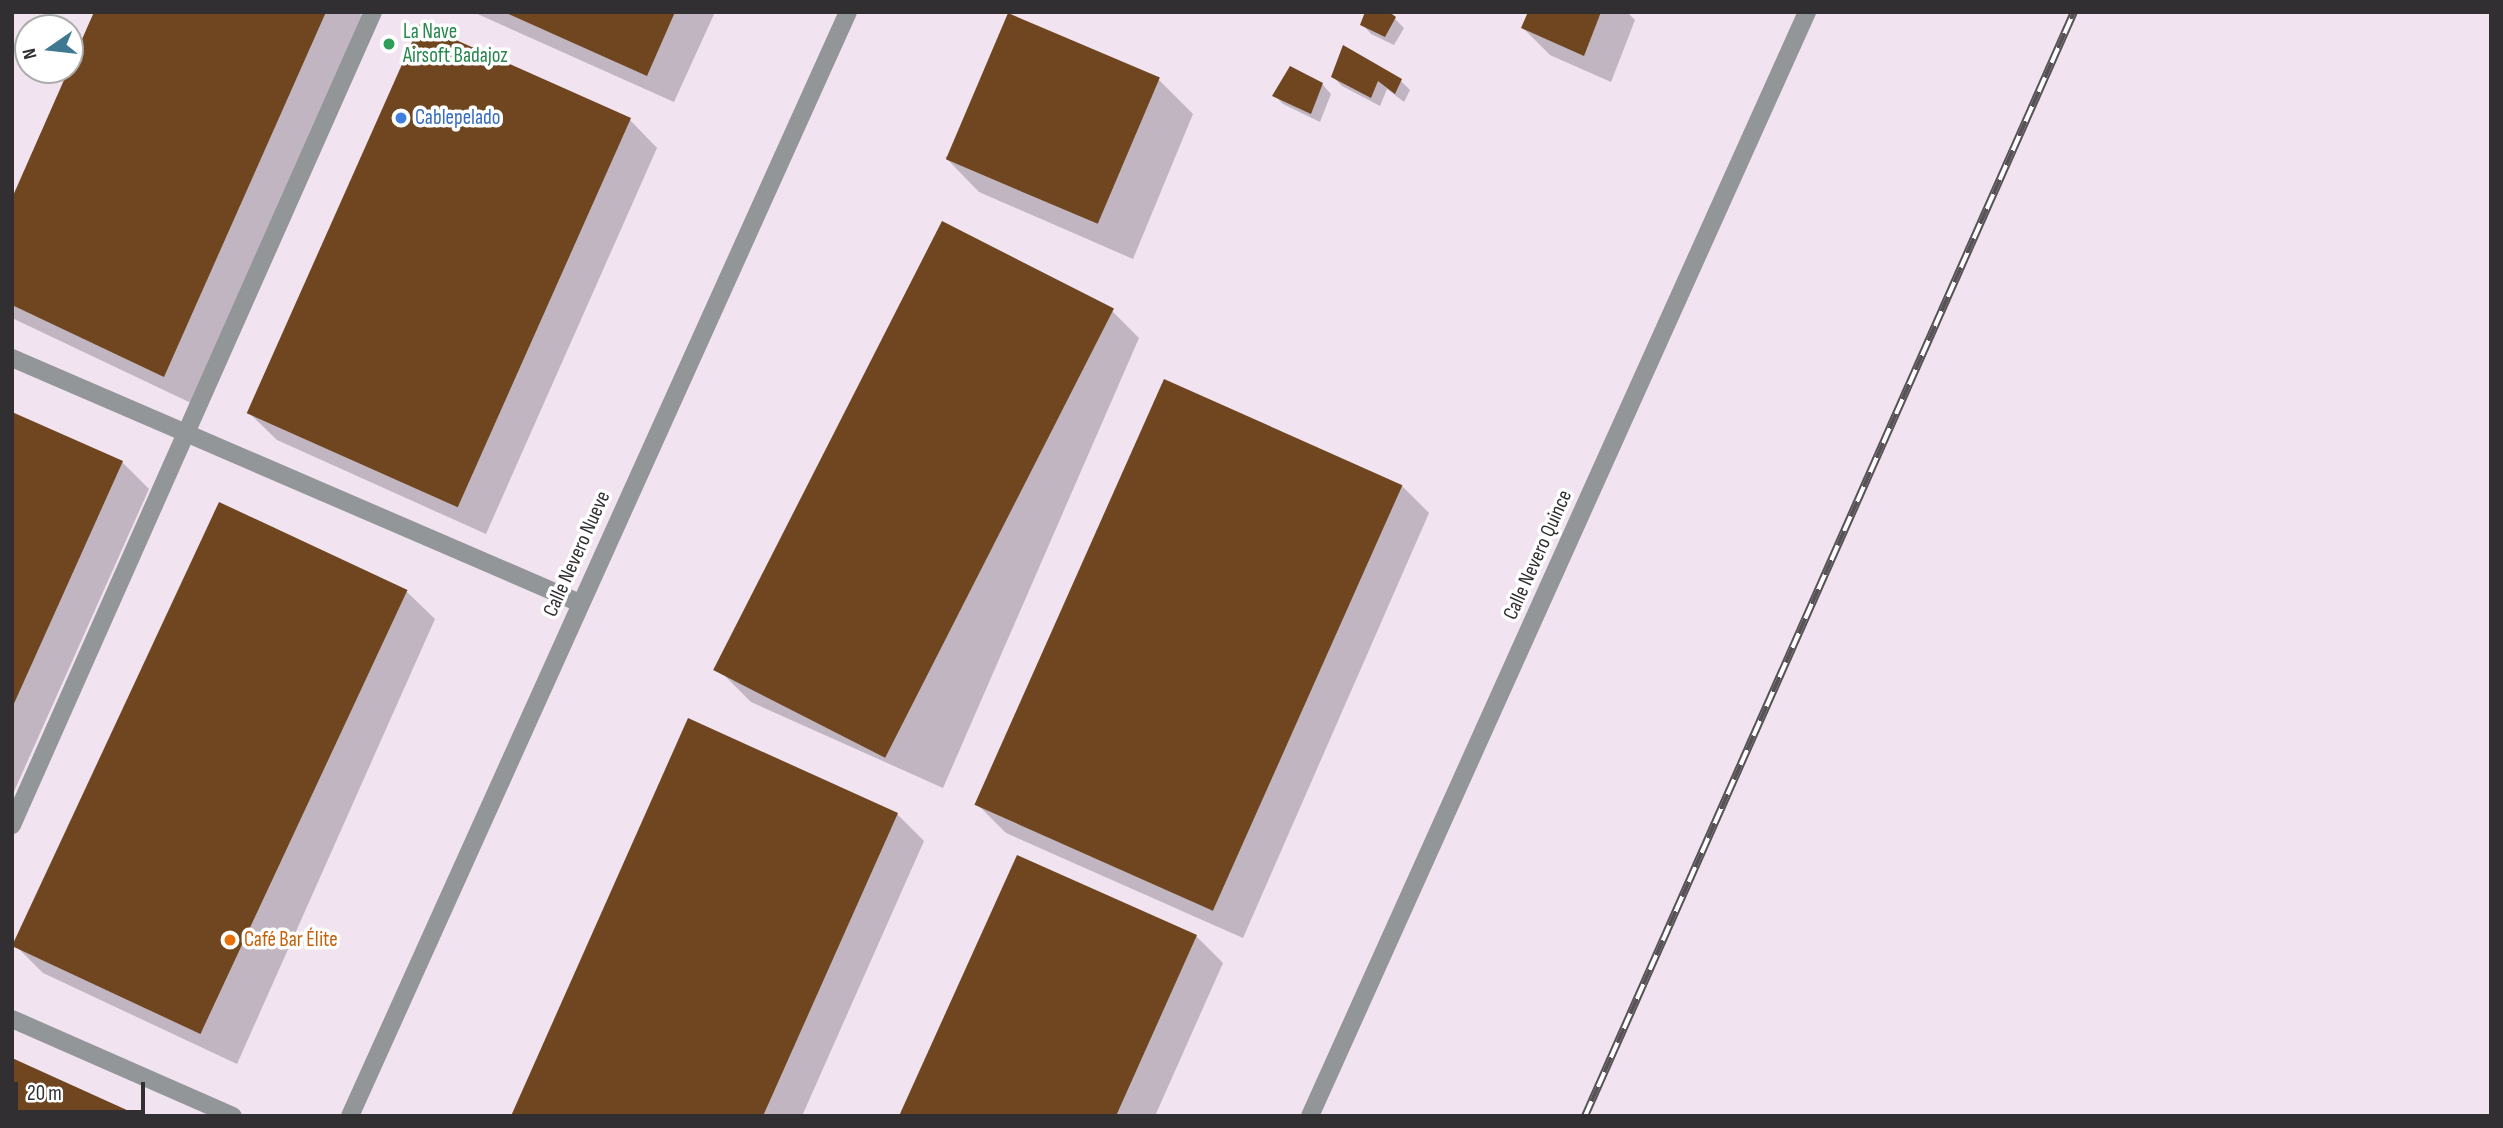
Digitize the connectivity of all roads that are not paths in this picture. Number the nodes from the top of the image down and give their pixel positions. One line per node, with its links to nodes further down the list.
1 (373, 12): 5 (street)
2 (848, 12): 6 (street, Calle Nevero Nueve)
3 (1807, 12): 11 (street, Calle Nevero Quince)
4 (12, 358): 5 (street)
5 (185, 432): 6 (street); 7 (street)
6 (580, 603): 10 (street, Calle Nevero Nueve)
7 (12, 825)
8 (12, 1019): 9 (street)
9 (233, 1116)
10 (349, 1116)
11 (1310, 1116)

